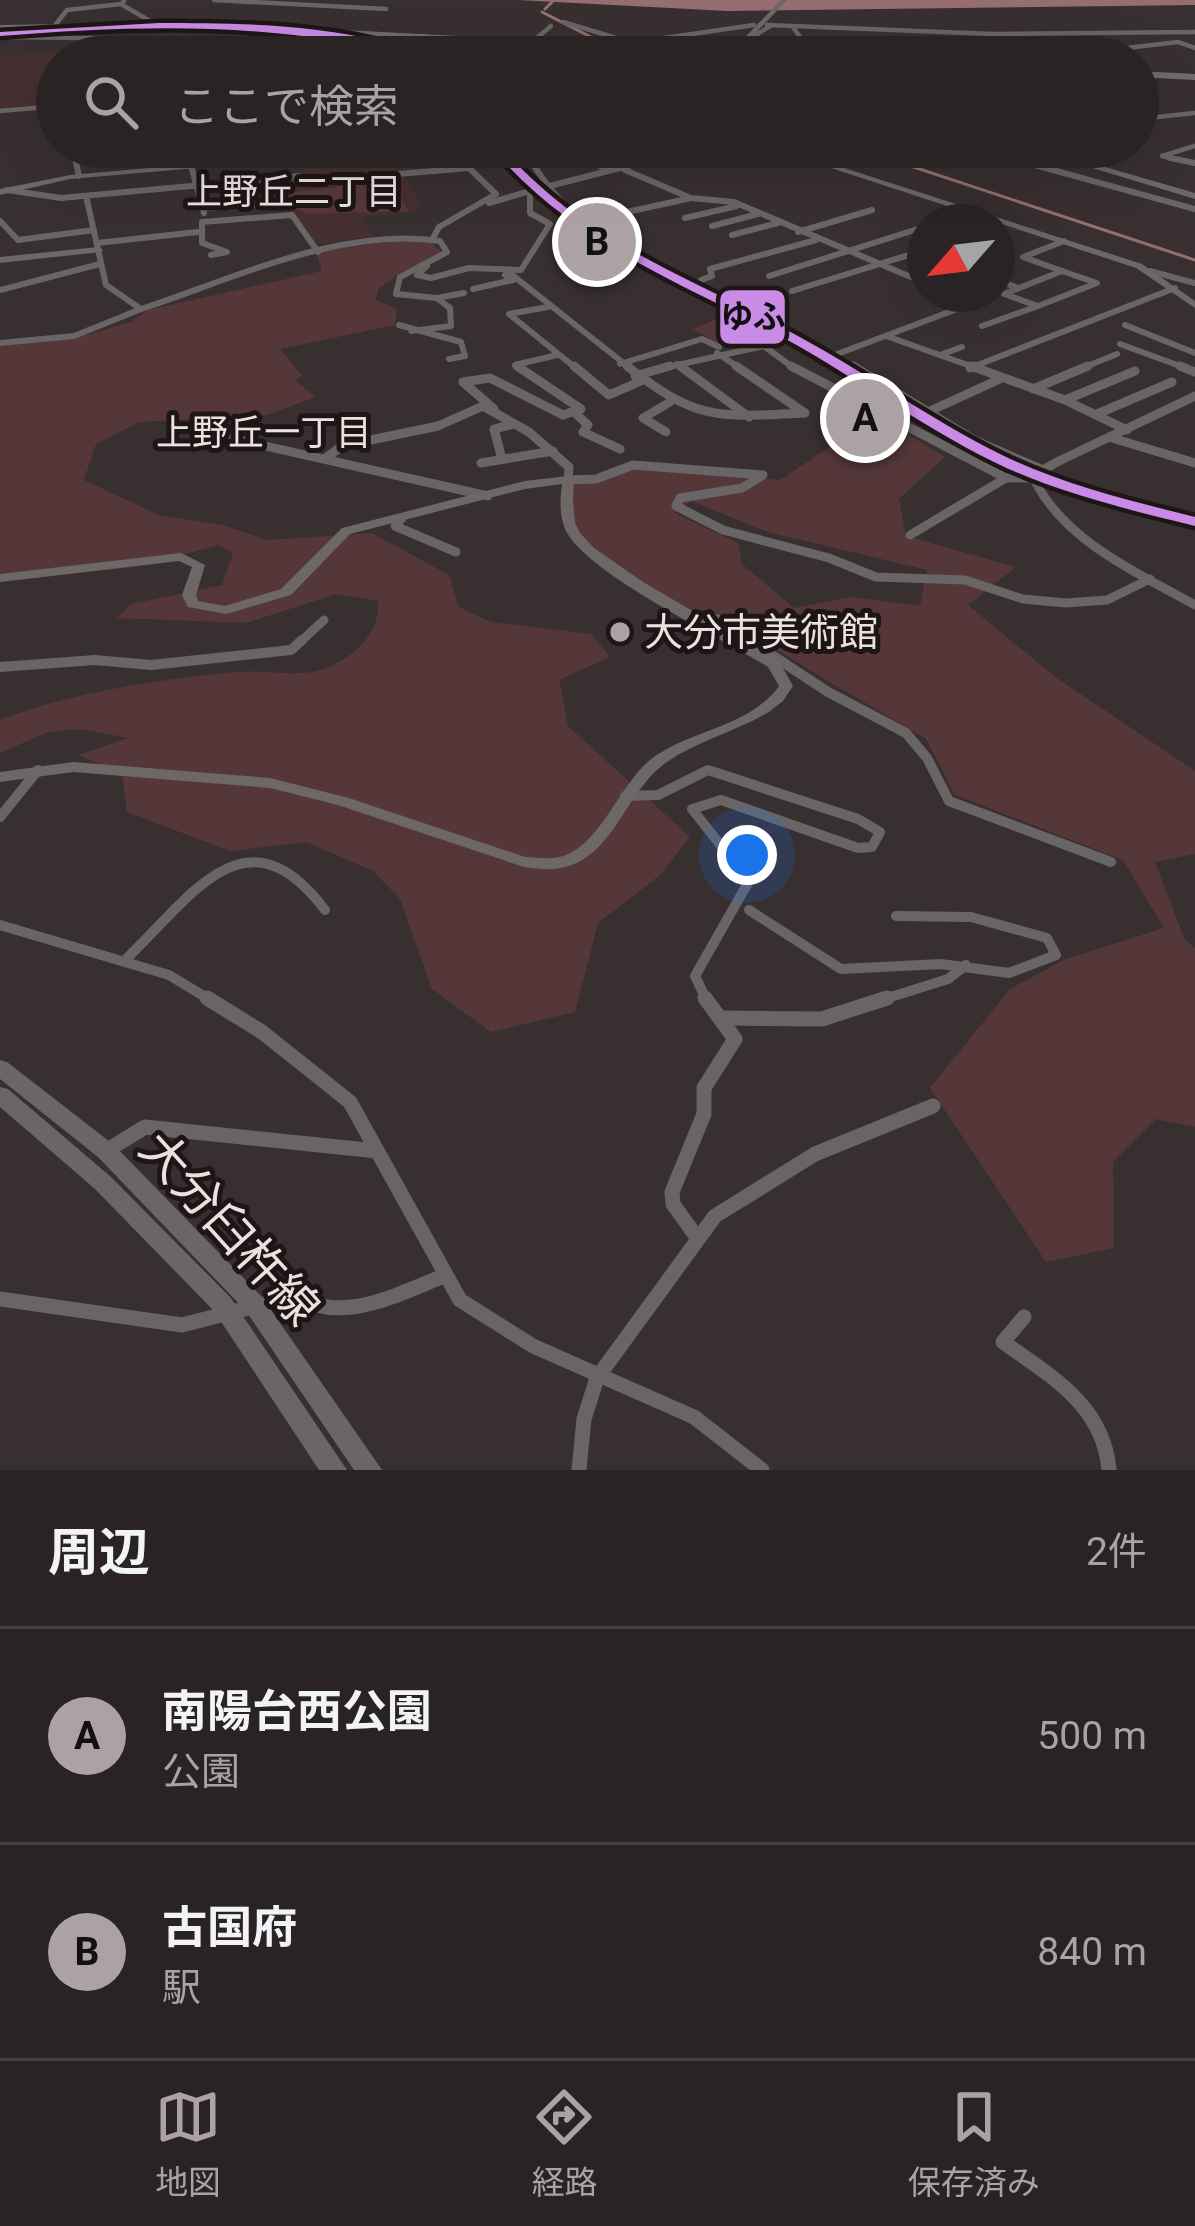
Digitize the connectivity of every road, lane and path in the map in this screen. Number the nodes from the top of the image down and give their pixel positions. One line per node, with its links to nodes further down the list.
1 (104, 0): 4 (street)
2 (214, 0): 5 (street)
3 (784, 0): 7 (street)
4 (123, 2): 8 (street); 10 (street)
5 (386, 9)
6 (563, 22): 21 (street)
7 (766, 23): 12 (street); 24 (street)
8 (154, 24): 9 (highway); 10 (highway)
9 (182, 24): 18 (street); 19 (highway)
10 (53, 25): 13 (highway); 17 (street)
11 (551, 26): 20 (street)
12 (779, 26): 14 (street); 25 (street)
13 (0, 27)
14 (793, 27): 15 (street); 26 (street)
15 (1195, 32)
16 (36, 36): 27 (street)
17 (46, 36)
18 (167, 36)
19 (423, 36)
20 (539, 36)
21 (609, 36)
22 (673, 36): 23 (street)
23 (741, 36)
24 (751, 36)
25 (754, 36)
26 (800, 36)
27 (0, 37)
28 (1159, 44): 29 (street)
29 (1195, 48)
30 (1159, 75): 31 (highway)
31 (1195, 77)
32 (36, 108): 33 (street)
33 (0, 112)
34 (1195, 112): 35 (street)
35 (1159, 116)
36 (1195, 146): 37 (street)
37 (1195, 163)
38 (77, 168): 50 (street)
39 (169, 168): 50 (street)
40 (193, 168): 51 (street)
41 (422, 168): 51 (street)
42 (468, 168): 59 (street)
43 (534, 168): 52 (street)
44 (612, 168): 49 (street)
45 (625, 168): 49 (street)
46 (837, 168): 60 (street)
47 (1047, 168): 63 (street)
48 (1099, 168): 56 (street)
49 (618, 170): 52 (street); 57 (street)
50 (79, 176): 53 (street)
51 (199, 186): 55 (street); 62 (street)
52 (544, 188): 54 (street); 68 (street)
53 (4, 191): 55 (street)
54 (530, 191): 59 (street); 90 (street)
55 (86, 196): 73 (street)
56 (1195, 196)
57 (691, 198): 61 (street); 68 (street)
58 (285, 202): 62 (street)
59 (480, 204): 78 (street)
60 (950, 204)
61 (740, 205): 65 (street); 66 (street)
62 (204, 208): 69 (street)
63 (1195, 209)
64 (872, 210): 75 (street)
65 (758, 214): 70 (street); 72 (street)
66 (685, 218)
67 (0, 221): 73 (street)
68 (586, 221): 119 (street)
69 (204, 223): 74 (street); 82 (street)
70 (778, 223): 75 (street); 77 (street)
71 (1015, 225): 80 (street)
72 (712, 226)
73 (94, 230): 81 (street)
74 (199, 232): 81 (street); 84 (street)
75 (798, 232): 79 (street)
76 (907, 233): 83 (street)
77 (732, 235)
78 (434, 238): 82 (street); 86 (street)
79 (816, 240): 83 (street); 95 (street)
80 (1064, 241): 91 (street); 92 (street)
81 (97, 246): 87 (street); 88 (street)
82 (318, 252): 106 (street)
83 (845, 253): 89 (street); 93 (street)
84 (211, 255)
85 (907, 256): 89 (street)
86 (440, 257): 90 (street); 102 (street)
87 (0, 260)
88 (100, 263): 100 (street); 106 (street)
89 (872, 264): 94 (street); 101 (street)
90 (502, 270): 102 (street); 105 (street)
91 (1062, 271): 98 (street); 104 (street)
92 (1150, 271): 96 (street); 99 (street)
93 (769, 276)
94 (907, 277)
95 (701, 280)
96 (1195, 283)
97 (1015, 287): 98 (street)
98 (1018, 288): 104 (street)
99 (1175, 288): 103 (street); 123 (street)
100 (0, 290)
101 (792, 291)
102 (437, 298): 111 (street)
103 (1193, 300)
104 (1037, 306): 110 (street)
105 (548, 307): 117 (street); 121 (street)
106 (141, 308): 113 (street)
107 (950, 312): 112 (street)
108 (1124, 325): 116 (street)
109 (399, 326): 111 (street)
110 (982, 326)
111 (408, 332): 120 (street)
112 (889, 337): 118 (street); 119 (street)
113 (0, 343)
114 (962, 346): 118 (street)
115 (718, 350): 121 (street); 122 (street); 137 (street); 150 (street)
116 (1195, 352)
117 (557, 355): 126 (street); 135 (street)
118 (940, 355): 123 (street)
119 (832, 356): 134 (street)
120 (449, 359)
121 (620, 364): 126 (street)
122 (677, 364): 126 (street); 137 (street)
123 (970, 368): 127 (street)
124 (1135, 370): 131 (street)
125 (1195, 373): 129 (street)
126 (638, 379): 132 (street)
127 (1000, 379): 129 (street); 134 (street)
128 (1172, 382): 136 (street)
129 (1033, 389): 131 (street)
130 (1195, 396): 140 (street)
131 (1065, 400): 136 (street)
132 (670, 402): 137 (street); 141 (street)
133 (492, 410): 135 (street); 138 (street); 145 (street)
134 (932, 410): 149 (street)
135 (574, 412): 143 (street)
136 (1097, 414): 140 (street)
137 (749, 416)
138 (518, 423): 144 (street); 146 (street)
139 (205, 424): 145 (street)
140 (1127, 430): 142 (street)
141 (666, 432)
142 (1110, 437): 148 (street); 149 (street)
143 (620, 449)
144 (553, 451): 146 (street); 151 (street)
145 (328, 457): 152 (street)
146 (502, 459): 147 (street)
147 (481, 463)
148 (1195, 463)
149 (1040, 474): 150 (street); 157 (street)
150 (1006, 478): 154 (street)
151 (568, 480): 152 (street); 157 (street); 159 (street)
152 (488, 496): 153 (street)
153 (402, 518): 155 (street); 156 (street)
154 (910, 535)
155 (456, 552)
156 (0, 578)
157 (1150, 579): 158 (street)
158 (1195, 605)
159 (699, 618): 164 (street); 166 (street)
160 (324, 620): 161 (street)
161 (0, 667)
162 (38, 770): 163 (street); 164 (street); 165 (street)
163 (0, 777)
164 (625, 796): 173 (street)
165 (0, 818)
166 (1111, 862)
167 (325, 910): 171 (street)
168 (749, 910): 172 (street)
169 (896, 916): 172 (street)
170 (0, 925): 171 (street)
171 (126, 959): 178 (street)
172 (966, 965): 173 (street)
173 (724, 1018): 179 (street)
174 (0, 1068): 177 (main road, 大分臼杵線)
175 (0, 1095): 183 (main road, 大分臼杵線)
176 (933, 1106): 179 (street)
177 (106, 1151): 178 (street); 182 (main road, 大分臼杵線)
178 (377, 1151): 180 (street)
179 (698, 1239): 185 (street)
180 (446, 1275): 182 (street); 185 (street)
181 (0, 1299): 183 (street)
182 (254, 1304): 183 (street); 187 (main road, 大分臼杵線)
183 (231, 1316): 186 (main road, 大分臼杵線)
184 (1024, 1317): 190 (street)
185 (597, 1378): 188 (street); 189 (street)
186 (334, 1470)
187 (370, 1470)
188 (579, 1470)
189 (762, 1470)
190 (1109, 1470)

